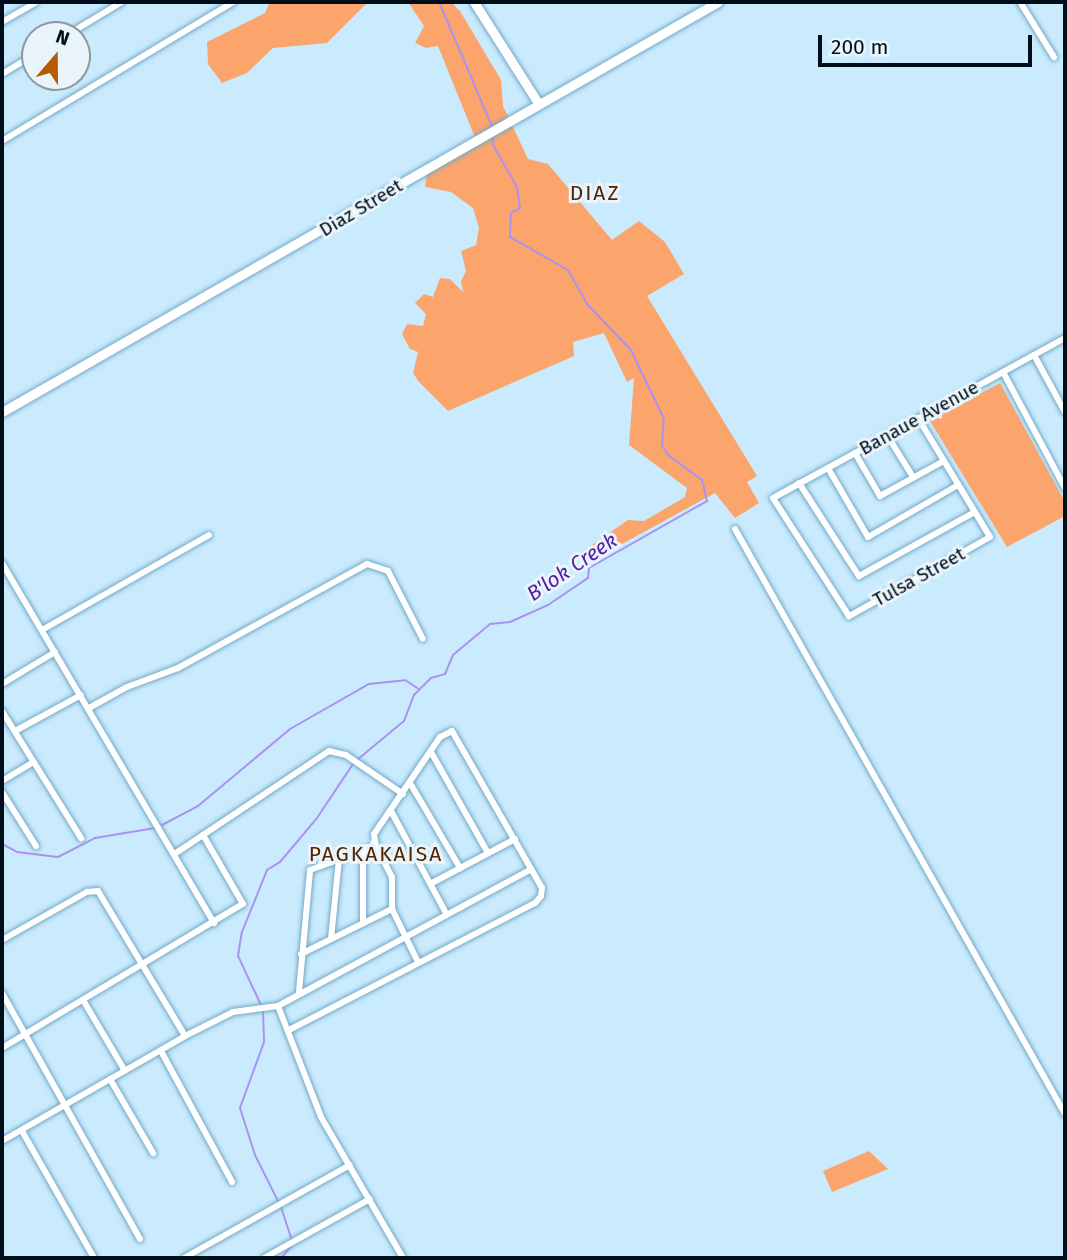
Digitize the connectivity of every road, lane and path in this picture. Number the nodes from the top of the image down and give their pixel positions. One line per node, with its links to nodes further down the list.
1 (36, 2): 8 (street)
2 (122, 2): 7 (street)
3 (233, 2): 13 (street)
4 (474, 2): 12 (main road)
5 (718, 2): 12 (main road, Diaz Street)
6 (1020, 2): 9 (street)
7 (90, 21)
8 (2, 22)
9 (1054, 57)
10 (21, 62): 11 (street)
11 (2, 74)
12 (538, 103): 17 (main road, Diaz Street)
13 (2, 141)
14 (1064, 340): 15 (street, Banaue Avenue)
15 (1034, 355): 16 (street, Banaue Avenue); 18 (street)
16 (1003, 372): 19 (street, Banaue Avenue); 27 (street)
17 (2, 412)
18 (1065, 412)
19 (918, 418): 20 (street, Banaue Avenue); 22 (street, Tulsa Street)
20 (887, 435): 21 (street, Banaue Avenue); 24 (street)
21 (855, 453): 23 (street, Banaue Avenue); 24 (street)
22 (944, 461): 24 (street); 26 (street, Tulsa Street)
23 (828, 468): 25 (street, Banaue Avenue); 26 (street)
24 (914, 477)
25 (799, 483): 28 (street, Banaue Avenue); 29 (street)
26 (958, 485): 29 (street, Tulsa Street)
27 (1065, 488)
28 (773, 498): 29 (street, Tulsa Street)
29 (975, 512)
30 (735, 529): 82 (street)
31 (209, 535): 33 (street)
32 (3, 567): 33 (street)
33 (42, 630): 35 (street)
34 (423, 639): 38 (street)
35 (55, 652): 36 (street); 37 (street)
36 (2, 684)
37 (81, 695): 38 (street); 40 (street)
38 (89, 708): 54 (street)
39 (2, 711): 40 (street)
40 (15, 731): 42 (street)
41 (431, 752): 44 (street); 50 (street); 55 (street)
42 (34, 762): 43 (street); 49 (street)
43 (2, 781)
44 (410, 783): 46 (street); 57 (street)
45 (2, 792): 51 (street)
46 (403, 794): 47 (street); 48 (street)
47 (391, 811): 52 (street); 59 (street)
48 (203, 835): 54 (street); 62 (street)
49 (81, 838)
50 (515, 839): 55 (street); 58 (street)
51 (36, 846)
52 (376, 846): 53 (street); 60 (street)
53 (363, 851): 56 (street); 63 (street)
54 (176, 853): 62 (street)
55 (488, 853): 57 (street)
56 (339, 859): 65 (street); 67 (street)
57 (460, 868): 59 (street)
58 (531, 869): 61 (street); 68 (street)
59 (432, 883): 61 (street)
60 (392, 909): 63 (street); 64 (street)
61 (446, 913): 64 (street)
62 (214, 923): 69 (street)
63 (363, 923): 65 (street)
64 (405, 934): 68 (street); 70 (street)
65 (331, 939): 67 (street)
66 (2, 940): 69 (street)
67 (301, 954): 70 (street)
68 (418, 962): 74 (street)
69 (144, 964): 72 (street); 76 (street)
70 (299, 992): 73 (street)
71 (2, 993): 75 (street)
72 (83, 1000): 75 (street); 79 (street)
73 (278, 1006): 74 (street); 76 (street)
74 (289, 1030): 86 (street)
75 (24, 1035): 77 (street); 81 (street)
76 (185, 1036): 78 (street)
77 (2, 1048)
78 (161, 1051): 79 (street); 87 (street)
79 (125, 1071): 80 (street)
80 (110, 1079): 81 (street); 85 (street)
81 (65, 1105): 83 (street); 89 (street)
82 (1065, 1114)
83 (22, 1131): 84 (street); 90 (street)
84 (2, 1139)
85 (153, 1153)
86 (350, 1165): 88 (street); 91 (street)
87 (232, 1182)
88 (370, 1199): 92 (street); 93 (street)
89 (140, 1239)
90 (94, 1258)
91 (184, 1258)
92 (264, 1258)
93 (403, 1258)

